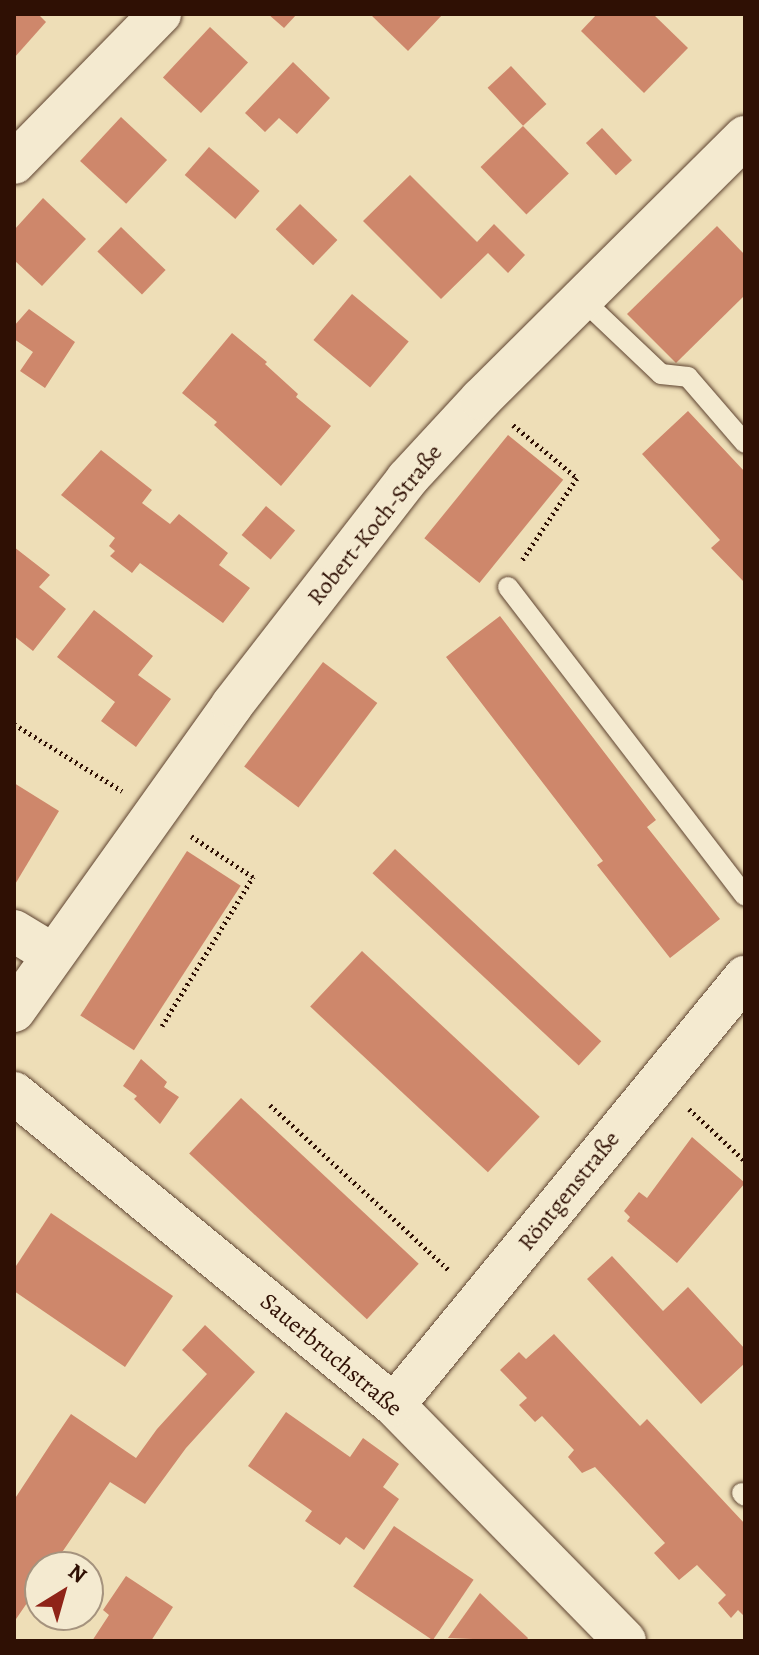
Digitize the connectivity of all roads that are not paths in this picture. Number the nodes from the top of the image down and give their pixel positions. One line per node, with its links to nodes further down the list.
1 (160, 14): 3 (street)
2 (745, 137): 4 (street, Robert-Koch-Straße)
3 (14, 163)
4 (582, 299): 5 (lane); 9 (street, Robert-Koch-Straße)
5 (745, 443)
6 (508, 587): 7 (lane)
7 (745, 896)
8 (14, 931): 9 (street)
9 (52, 954): 11 (street, Robert-Koch-Straße)
10 (745, 977): 13 (street, Röntgenstraße)
11 (14, 1011)
12 (14, 1093): 13 (street, Sauerbruchstraße)
13 (394, 1405): 14 (street, Sauerbruchstraße)
14 (625, 1641)

